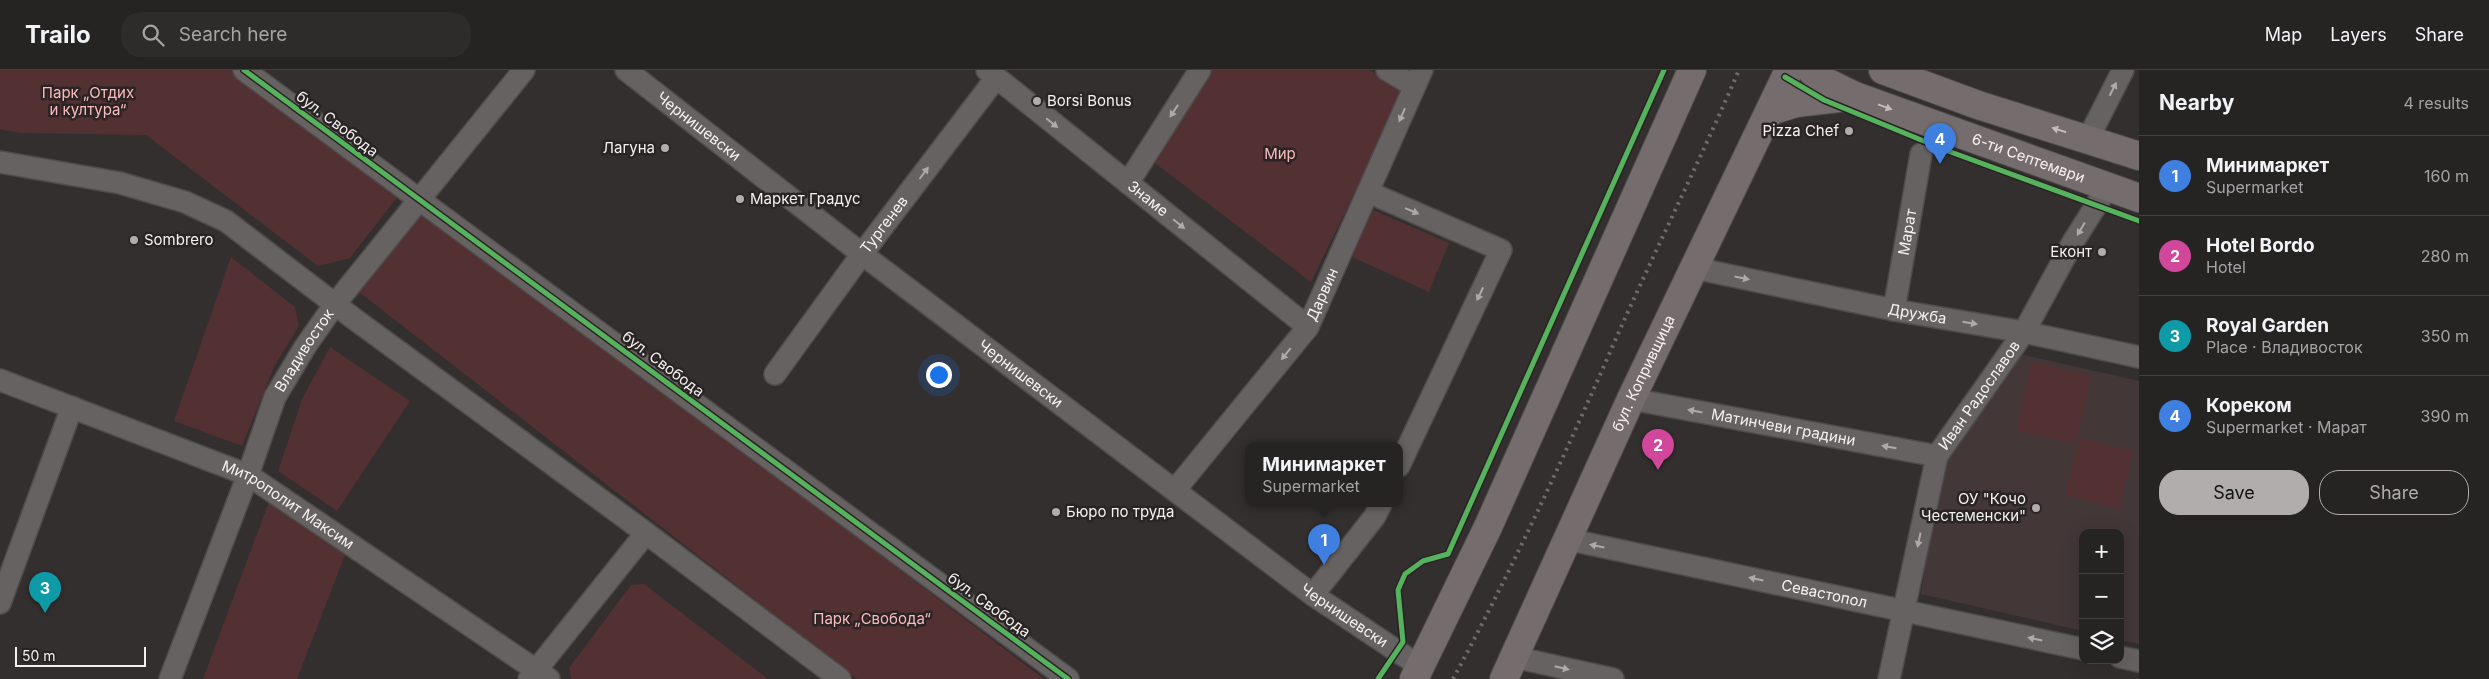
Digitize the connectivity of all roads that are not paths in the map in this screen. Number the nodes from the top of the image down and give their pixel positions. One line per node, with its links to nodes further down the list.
1 (244, 70): 23 (street, бул. Свобода)
2 (524, 70): 23 (street, Владивосток)
3 (626, 70): 24 (street, Чернишевски)
4 (1200, 70): 19 (street, one-way to 19)
5 (1387, 70): 12 (street)
6 (1692, 70): 49 (main road)
7 (1789, 70): 14 (main road, бул. Копривщица)
8 (1811, 70): 13 (main road, 6-ти Септември)
9 (1883, 70): 15 (main road, one-way to 9)
10 (2123, 70): 15 (street, one-way to 10)
11 (992, 74): 19 (street, Знаме, one-way to 19); 24 (street, Тургенев, one-way to 11)
12 (1418, 78): 21 (street, Дарвин, one-way to 21)
13 (1855, 96): 14 (main road); 20 (main road, 6-ти Септември, one-way to 20)
14 (1770, 111): 25 (main road, бул. Копривщица)
15 (2088, 139): 17 (main road)
16 (1921, 154): 27 (street, Марат)
17 (2139, 156)
18 (0, 162): 26 (street)
19 (1128, 183): 28 (street, Знаме, one-way to 28)
20 (2106, 188): 22 (main road, 6-ти Септември); 29 (street, Иван Радославов, one-way to 29)
21 (1368, 192): 28 (street, Дарвин); 36 (street, one-way to 36)
22 (2139, 198)
23 (418, 200): 26 (street, Владивосток); 53 (street, бул. Свобода)
24 (862, 254): 31 (street, Тургенев); 38 (street, Чернишевски)
25 (1694, 268): 27 (street, Дружба, one-way to 27); 33 (main road, бул. Копривщица)
26 (335, 304): 37 (street, Владивосток); 40 (street)
27 (1894, 310): 29 (street, Дружба, one-way to 29)
28 (1308, 327): 38 (street, Дарвин, one-way to 38)
29 (2024, 332): 30 (street, Дружба); 35 (street, Иван Радославов)
30 (2139, 357)
31 (775, 374)
32 (0, 380): 34 (street, Митрополит Максим)
33 (1631, 399): 35 (street, Матинчеви градини, one-way to 33); 41 (main road, бул. Копривщица)
34 (72, 407): 37 (street, Митрополит Максим); 43 (street)
35 (1937, 456): 44 (street, Иван Радославов, one-way to 44)
36 (1403, 458)
37 (248, 475): 50 (street, Митрополит Максим); 51 (street, Владивосток)
38 (1175, 490): 42 (street, Чернишевски)
39 (1380, 507): 42 (street)
40 (646, 533): 50 (street); 52 (street)
41 (1566, 539): 44 (street, Севастопол, one-way to 41); 48 (main road, бул. Копривщица)
42 (1313, 595): 49 (street, Чернишевски)
43 (0, 603)
44 (1903, 611): 45 (street, Севастопол, one-way to 44); 55 (street, Иван Радославов)
45 (2079, 648)
46 (2124, 658): 47 (street)
47 (2139, 661)
48 (1509, 668): 54 (street, one-way to 54)
49 (1418, 673)
50 (538, 676)
51 (170, 679)
52 (840, 679)
53 (1068, 679)
54 (1613, 679)
55 (1890, 679)

